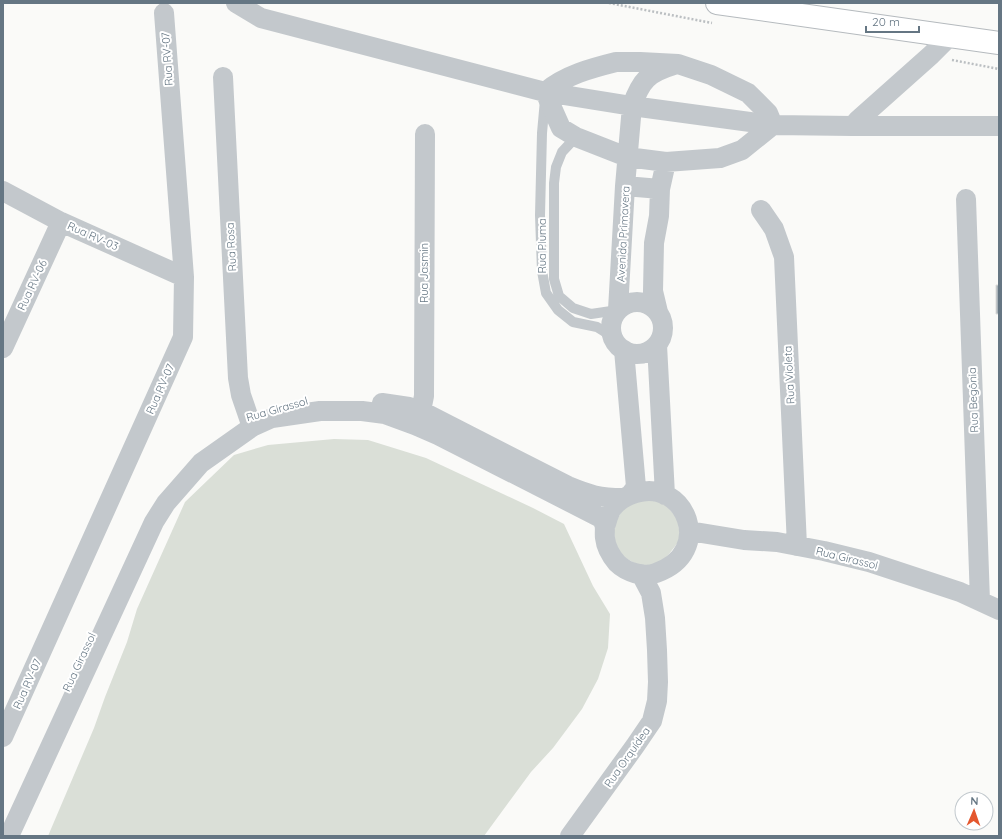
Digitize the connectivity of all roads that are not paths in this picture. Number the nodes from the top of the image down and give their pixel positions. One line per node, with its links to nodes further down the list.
1 (236, 3): 8 (street)
2 (717, 3): 4 (main road)
3 (164, 6): 23 (street, Rua RV-07)
4 (950, 36): 5 (main road); 11 (street)
5 (999, 43)
6 (678, 64): 8 (street); 9 (street, Avenida Primavera); 10 (street)
7 (223, 77): 30 (street, Rua Rosa)
8 (545, 92): 9 (street); 14 (street); 26 (lane, Rua Pluma)
9 (632, 106): 10 (street); 15 (street, Avenida Primavera)
10 (774, 125): 11 (street); 16 (street)
11 (853, 126): 12 (street)
12 (999, 126)
13 (425, 134): 29 (street, Rua Jasmin)
14 (576, 138): 15 (street); 24 (lane, Rua Pluma)
15 (627, 157): 16 (street); 17 (street, Avenida Primavera)
16 (666, 162): 18 (street)
17 (625, 186): 18 (street); 24 (street, Avenida Primavera)
18 (660, 189): 25 (street)
19 (3, 191): 22 (street, Rua RV-03)
20 (966, 199): 37 (street, Rua Begônia)
21 (760, 210): 35 (street, Rua Violeta)
22 (61, 222): 23 (street, Rua RV-03); 28 (street, Rua RV-06)
23 (184, 277): 39 (street, Rua RV-07)
24 (618, 310): 25 (street); 26 (street, Avenida Primavera)
25 (658, 312): 27 (street)
26 (618, 343): 27 (street); 31 (street, Avenida Primavera)
27 (657, 345): 32 (street)
28 (3, 348)
29 (418, 418): 30 (street, Rua Girassol); 31 (street, Rua Girassol); 33 (street, Rua Girassol)
30 (250, 421): 40 (street, Rua Girassol); 41 (street, Rua Girassol)
31 (629, 490): 32 (street, Rua Girassol); 33 (street, Rua Girassol)
32 (665, 495): 34 (street, Rua Girassol)
33 (606, 524): 36 (street, Rua Girassol)
34 (689, 531): 35 (street, Rua Girassol); 36 (street, Rua Girassol)
35 (797, 546): 37 (street, Rua Girassol)
36 (641, 574): 42 (street, Rua Orquídea)
37 (980, 601): 38 (street, Rua Girassol)
38 (999, 610)
39 (3, 737)
40 (3, 822)
41 (9, 836)
42 (570, 836)

